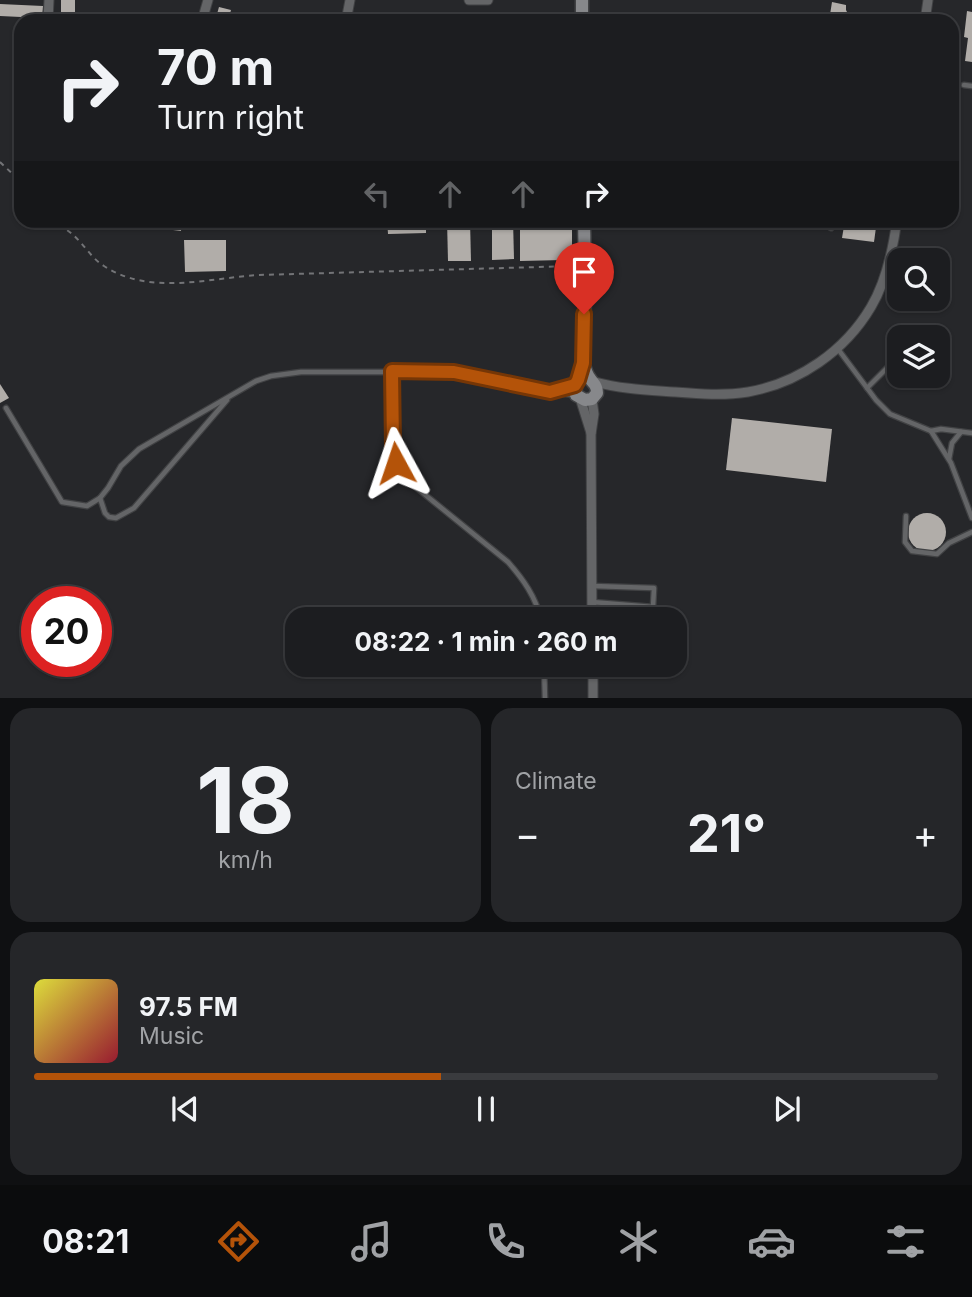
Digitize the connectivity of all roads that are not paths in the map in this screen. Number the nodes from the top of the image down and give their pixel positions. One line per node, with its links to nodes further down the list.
1 (469, 0): 2 (street)
2 (488, 0)
3 (964, 85): 4 (lane)
4 (972, 86)
5 (584, 228): 11 (street)
6 (895, 228): 7 (street)
7 (838, 348): 10 (lane); 11 (street)
8 (887, 368): 10 (lane)
9 (392, 371): 12 (lane); 13 (lane); 25 (lane)
10 (867, 388): 15 (lane)
11 (585, 389): 12 (lane); 12 (lane); 23 (street)
12 (550, 392)
13 (230, 396): 19 (lane); 19 (lane)
14 (6, 408): 19 (lane)
15 (931, 431): 16 (lane); 18 (lane)
16 (961, 432): 17 (lane); 18 (lane)
17 (972, 433)
18 (949, 460): 21 (lane)
19 (100, 498)
20 (906, 516): 22 (lane)
21 (972, 517)
22 (972, 532)
23 (592, 586): 24 (street); 24 (lane)
24 (592, 602): 26 (street)
25 (536, 607)
26 (592, 607)
27 (544, 677): 29 (lane)
28 (593, 677): 30 (street)
29 (545, 698)
30 (593, 698)

